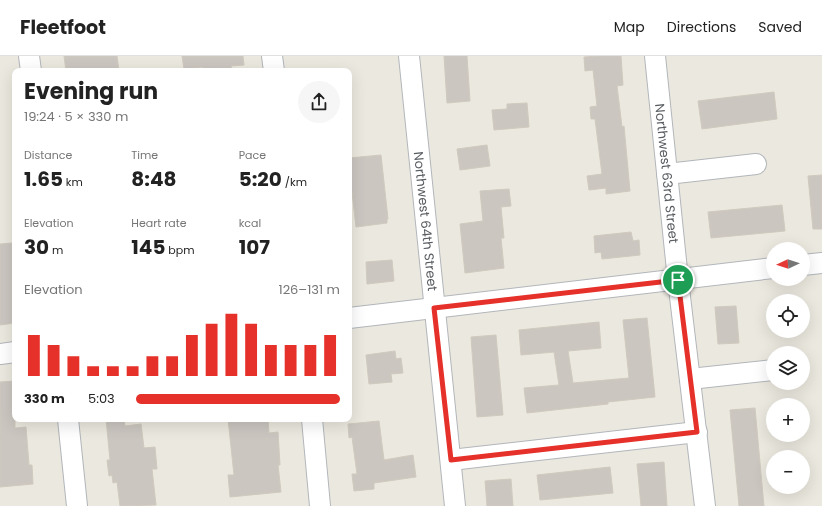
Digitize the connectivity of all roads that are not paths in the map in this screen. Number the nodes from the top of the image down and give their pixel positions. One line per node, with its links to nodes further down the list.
1 (29, 56): 5 (street)
2 (272, 56): 6 (street)
3 (408, 56): 13 (street, Northwest 64th Street)
4 (655, 56): 8 (street, Northwest 63rd Street)
5 (31, 68)
6 (274, 68)
7 (756, 164): 8 (street)
8 (667, 174): 12 (street, Northwest 63rd Street)
9 (822, 263): 10 (street)
10 (810, 264)
11 (766, 269): 12 (street)
12 (678, 280): 13 (street); 18 (street, Northwest 63rd Street)
13 (434, 308): 14 (street); 22 (street, Northwest 64th Street)
14 (352, 318)
15 (12, 352): 16 (street)
16 (0, 354)
17 (766, 371): 18 (street)
18 (690, 380): 21 (street, Northwest 63rd Street)
19 (68, 422): 23 (street)
20 (312, 422): 24 (street)
21 (697, 432): 22 (street); 26 (street, Northwest 63rd Street)
22 (451, 460): 25 (street, Northwest 64th Street)
23 (77, 506)
24 (320, 506)
25 (455, 506)
26 (705, 506)

